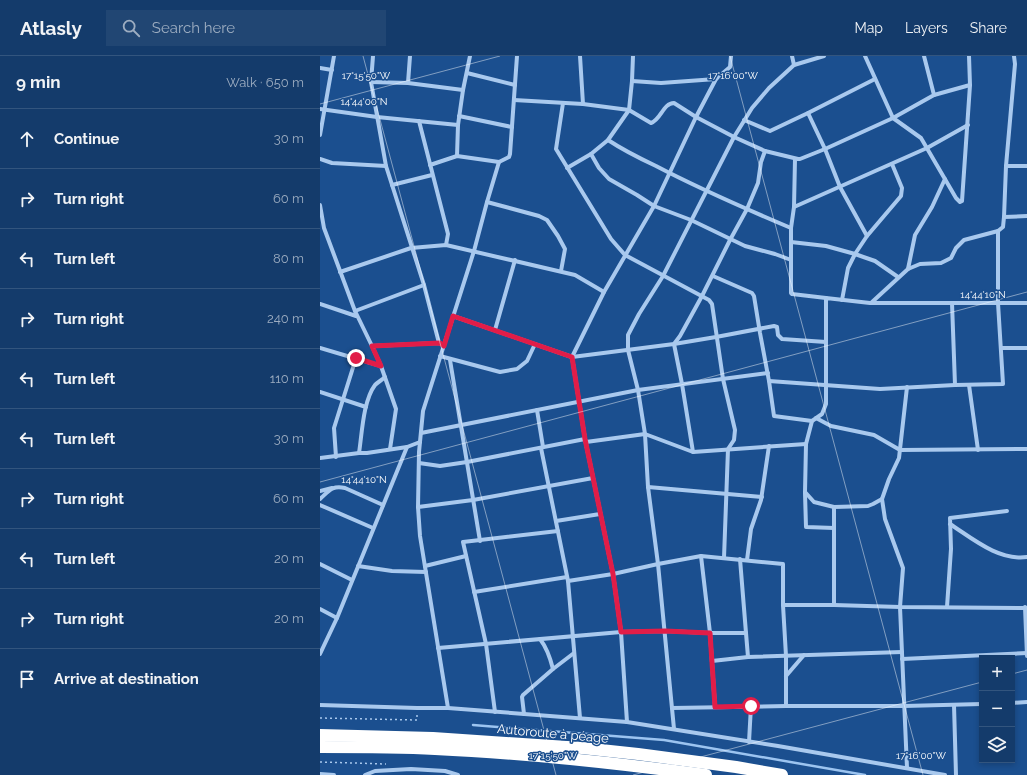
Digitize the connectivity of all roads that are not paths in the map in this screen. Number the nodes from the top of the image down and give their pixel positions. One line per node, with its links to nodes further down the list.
1 (334, 56): 17 (street)
2 (373, 56): 22 (street)
3 (410, 56): 23 (street)
4 (470, 56): 18 (street)
5 (517, 56): 24 (street)
6 (580, 56): 30 (street)
7 (633, 56): 21 (street)
8 (731, 56): 19 (street)
9 (792, 56): 15 (street)
10 (824, 56): 15 (street)
11 (865, 56): 20 (street)
12 (924, 56): 27 (street)
13 (970, 56): 25 (street)
14 (1014, 56): 57 (street)
15 (794, 65): 38 (street)
16 (320, 68): 17 (street)
17 (332, 70): 31 (street)
18 (466, 73): 24 (street); 26 (street)
19 (716, 79): 21 (street); 36 (street)
20 (875, 79): 33 (street); 37 (street)
21 (632, 81): 32 (street)
22 (371, 82): 23 (street); 35 (street)
23 (408, 83): 26 (street)
24 (515, 85): 28 (street)
25 (970, 85): 27 (street); 41 (street)
26 (463, 90): 34 (street)
27 (934, 95): 37 (street)
28 (514, 100): 29 (street); 42 (street)
29 (563, 103): 30 (street); 59 (street)
30 (583, 104): 32 (street)
31 (322, 109): 35 (street); 43 (street)
32 (629, 110): 36 (street); 45 (street)
33 (808, 112): 38 (street); 47 (street)
34 (459, 116): 40 (street); 42 (street)
35 (376, 117): 39 (street); 56 (street)
36 (696, 117): 44 (street); 60 (street)
37 (893, 118): 46 (street); 47 (street)
38 (744, 120): 44 (street)
39 (419, 121): 40 (street); 55 (street)
40 (458, 125): 50 (street)
41 (968, 125): 46 (street); 62 (street)
42 (512, 127): 53 (street)
43 (320, 136)
44 (734, 137): 48 (street); 65 (street)
45 (608, 140): 49 (street); 60 (street)
46 (927, 148): 54 (street); 62 (street)
47 (825, 149): 52 (street); 64 (street)
48 (766, 151): 52 (street); 70 (street)
49 (591, 154): 59 (street); 68 (street)
50 (457, 156): 53 (street); 55 (street)
51 (320, 159): 56 (street)
52 (795, 159): 69 (street)
53 (499, 162): 66 (street)
54 (892, 164): 64 (street); 76 (street)
55 (430, 165): 61 (street)
56 (386, 166): 63 (street)
57 (1006, 166): 58 (street); 72 (street)
58 (1027, 166)
59 (567, 168): 83 (street)
60 (670, 174): 65 (street); 68 (street)
61 (432, 175): 63 (street); 79 (street)
62 (945, 179): 86 (street)
63 (392, 185): 80 (street)
64 (840, 187): 69 (street); 76 (street)
65 (707, 191): 70 (street); 73 (street)
66 (487, 202): 81 (street); 87 (street)
67 (320, 205): 88 (street)
68 (654, 206): 73 (street); 83 (street)
69 (794, 208): 74 (street)
70 (747, 209): 74 (street); 77 (street)
71 (1027, 216): 72 (street)
72 (1004, 217): 75 (street)
73 (691, 220): 77 (street); 89 (street)
74 (791, 228): 78 (street)
75 (998, 231): 86 (street); 99 (street)
76 (867, 236): 82 (street)
77 (730, 240): 85 (street); 90 (street)
78 (791, 242): 82 (street); 85 (street)
79 (446, 245): 80 (street); 81 (street)
80 (411, 248): 88 (street); 92 (street)
81 (474, 251): 84 (street); 103 (street)
82 (855, 254): 91 (street); 96 (street)
83 (625, 255): 89 (street); 93 (street)
84 (515, 260): 87 (street); 105 (street)
85 (791, 260): 95 (street)
86 (908, 269): 91 (street)
87 (561, 271): 93 (street)
88 (340, 272): 102 (street)
89 (663, 276): 94 (street); 115 (street)
90 (713, 276): 94 (street); 104 (street)
91 (898, 277): 97 (street)
92 (424, 285): 102 (street); 108 (street)
93 (604, 292): 117 (street)
94 (702, 296): 106 (street); 110 (street)
95 (826, 298): 96 (street); 107 (street)
96 (842, 300): 97 (street)
97 (870, 303): 98 (street)
98 (952, 303): 99 (street); 127 (street)
99 (998, 303): 100 (street); 113 (street)
100 (1027, 303)
101 (320, 304): 102 (street)
102 (355, 313): 111 (street)
103 (453, 316): 105 (street); 108 (street)
104 (759, 329): 106 (street); 107 (street); 121 (street)
105 (495, 330): 109 (street)
106 (716, 337): 110 (street); 123 (street)
107 (826, 342): 126 (street)
108 (442, 344): 111 (street); 116 (street)
109 (535, 344): 117 (street); 119 (street)
110 (674, 344): 115 (street); 125 (street)
111 (372, 346): 120 (street)
112 (320, 348): 118 (street)
113 (1001, 348): 114 (street); 128 (street)
114 (1027, 348)
115 (628, 350): 117 (street); 130 (street)
116 (440, 356): 119 (street); 139 (street)
117 (572, 357): 133 (street)
118 (356, 358): 120 (street); 132 (street)
119 (450, 360): 138 (street)
120 (381, 366): 122 (street)
121 (768, 373): 123 (street); 124 (street)
122 (385, 377): 134 (street); 147 (street)
123 (723, 379): 125 (street); 148 (street)
124 (770, 381): 126 (street); 137 (street)
125 (682, 384): 130 (street); 152 (street)
126 (826, 385): 129 (street); 136 (street)
127 (955, 385): 128 (street); 129 (street)
128 (969, 385): 151 (street)
129 (907, 388): 150 (street)
130 (638, 390): 133 (street); 140 (street)
131 (320, 392): 132 (street)
132 (343, 400): 134 (street); 154 (street)
133 (579, 401): 135 (street); 141 (street)
134 (366, 407): 153 (street)
135 (537, 410): 138 (street); 146 (street)
136 (816, 418): 137 (street); 150 (street)
137 (812, 421): 143 (street)
138 (461, 425): 139 (street); 156 (street)
139 (421, 433): 142 (street)
140 (645, 434): 141 (street); 152 (street); 160 (street)
141 (585, 441): 146 (street); 158 (street)
142 (420, 442): 145 (street); 157 (street)
143 (806, 444): 144 (street); 163 (street)
144 (769, 446): 148 (street); 165 (street)
145 (407, 447): 147 (street); 170 (street)
146 (542, 447): 156 (street); 159 (street)
147 (390, 449): 153 (street)
148 (728, 449): 152 (street); 164 (street)
149 (1027, 449): 151 (street)
150 (900, 450): 151 (street); 167 (street)
151 (978, 450)
152 (693, 452)
153 (359, 453): 154 (street)
154 (336, 456): 155 (street)
155 (320, 458)
156 (467, 462): 157 (street); 168 (street)
157 (419, 463): 171 (street)
158 (593, 478): 159 (street); 174 (street)
159 (549, 486): 168 (street); 175 (street)
160 (648, 487): 164 (street); 188 (street)
161 (332, 488): 162 (street); 166 (street); 170 (street)
162 (320, 491)
163 (805, 492): 172 (street); 178 (street)
164 (726, 494): 165 (street); 184 (street)
165 (762, 496): 186 (street)
166 (320, 499)
167 (882, 499): 172 (street); 198 (street)
168 (473, 500): 171 (street); 180 (street)
169 (320, 505): 177 (street)
170 (383, 505): 177 (street)
171 (418, 507): 190 (street)
172 (834, 507): 178 (street)
173 (1007, 511): 176 (street)
174 (600, 514): 175 (street); 192 (street)
175 (556, 521): 179 (street)
176 (950, 524): 183 (street); 199 (street)
177 (373, 528): 189 (street)
178 (834, 528): 197 (street)
179 (558, 532): 180 (street); 193 (street)
180 (480, 541): 181 (street)
181 (466, 556): 190 (street); 195 (street)
182 (702, 556): 184 (street); 188 (street); 205 (street)
183 (1027, 557)
184 (724, 558): 185 (street)
185 (740, 559): 186 (street); 206 (street)
186 (747, 560): 196 (street)
187 (320, 564): 194 (street)
188 (658, 564): 192 (street); 203 (street)
189 (358, 566): 191 (street); 194 (street)
190 (425, 566): 191 (street)
191 (426, 572): 210 (street)
192 (613, 574): 193 (street); 204 (street)
193 (568, 579): 195 (street); 207 (street)
194 (352, 580): 202 (street)
195 (474, 592): 209 (street)
196 (783, 605): 197 (street); 216 (street)
197 (834, 605): 198 (street)
198 (900, 607): 199 (street); 211 (street)
199 (947, 607): 200 (street)
200 (1026, 608): 214 (street)
201 (320, 609): 202 (street)
202 (337, 618): 213 (street)
203 (665, 631): 204 (street); 205 (street); 232 (street)
204 (621, 632): 207 (street); 236 (street)
205 (710, 633): 206 (street); 219 (street)
206 (746, 633): 217 (street)
207 (573, 636): 208 (street); 212 (street)
208 (540, 639): 209 (street); 220 (street)
209 (486, 644): 210 (street); 233 (street)
210 (438, 648): 231 (street)
211 (902, 652): 215 (street); 218 (street)
212 (574, 653): 220 (street); 235 (street)
213 (320, 654)
214 (1027, 654): 218 (street)
215 (804, 655): 216 (street); 221 (street)
216 (786, 656): 217 (street); 221 (street)
217 (748, 657): 219 (street)
218 (902, 659): 229 (street)
219 (712, 661): 230 (street)
220 (553, 669): 234 (street)
221 (786, 676): 228 (street)
222 (1027, 702): 223 (street)
223 (1015, 703)
224 (979, 704): 226 (street)
225 (320, 705): 231 (street)
226 (954, 705): 229 (street); 250 (street)
227 (751, 706): 228 (street); 230 (street); 239 (street)
228 (786, 706): 229 (street)
229 (904, 706): 241 (street)
230 (715, 707): 232 (street)
231 (448, 708): 233 (street)
232 (672, 708): 237 (street)
233 (495, 712): 234 (street)
234 (524, 714): 235 (street)
235 (580, 718): 236 (street)
236 (627, 722): 237 (street)
237 (674, 729): 239 (street)
238 (320, 735): 248 (highway, Autoroute à péage)
239 (749, 742): 241 (street)
240 (320, 747): 247 (highway)
241 (907, 768): 249 (street)
242 (397, 773): 245 (street); 246 (street)
243 (320, 774): 244 (street)
244 (334, 775)
245 (365, 775)
246 (458, 775)
247 (706, 775)
248 (782, 775)
249 (945, 775)
250 (956, 775)

